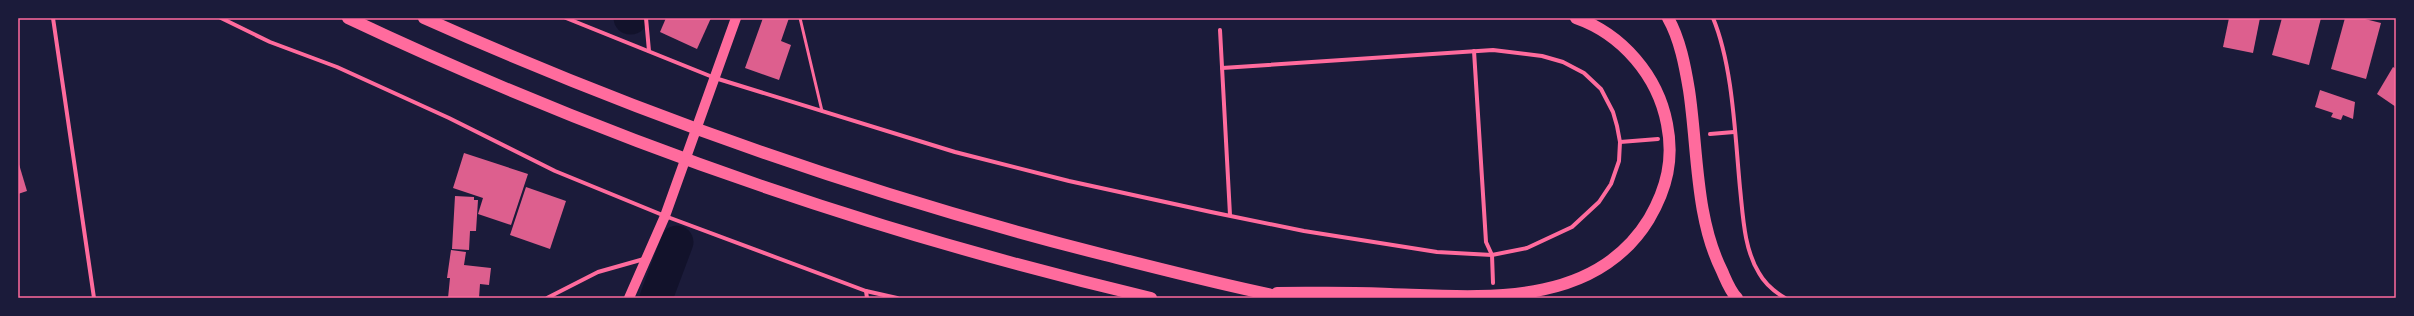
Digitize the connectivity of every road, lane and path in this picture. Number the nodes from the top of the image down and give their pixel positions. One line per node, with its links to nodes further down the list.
1 (53, 18): 29 (street)
2 (221, 18): 23 (street)
3 (348, 18): 34 (highway)
4 (424, 18): 28 (highway)
5 (566, 18): 13 (street)
6 (646, 18): 13 (street)
7 (736, 18): 16 (main road)
8 (800, 18): 17 (lane)
9 (1576, 18): 28 (highway)
10 (1668, 18): 36 (highway)
11 (1713, 18): 18 (street)
12 (1220, 30): 15 (street)
13 (649, 51): 16 (street)
14 (1474, 51): 15 (street); 21 (street); 24 (street)
15 (1222, 68): 22 (street)
16 (714, 78): 17 (street); 23 (main road)
17 (822, 111): 22 (street)
18 (1734, 132): 19 (street); 37 (street)
19 (1710, 134)
20 (1658, 139): 21 (street)
21 (1620, 142): 24 (street)
22 (1230, 215): 24 (street)
23 (665, 216): 25 (main road); 27 (street)
24 (1492, 254): 26 (street)
25 (645, 259): 30 (street); 31 (main road)
26 (1493, 283)
27 (866, 291): 32 (street); 33 (street)
28 (1262, 293): 35 (highway)
29 (94, 298)
30 (547, 298)
31 (629, 298)
32 (867, 298)
33 (897, 298)
34 (1151, 298)
35 (1287, 298)
36 (1737, 298)
37 (1785, 298)

